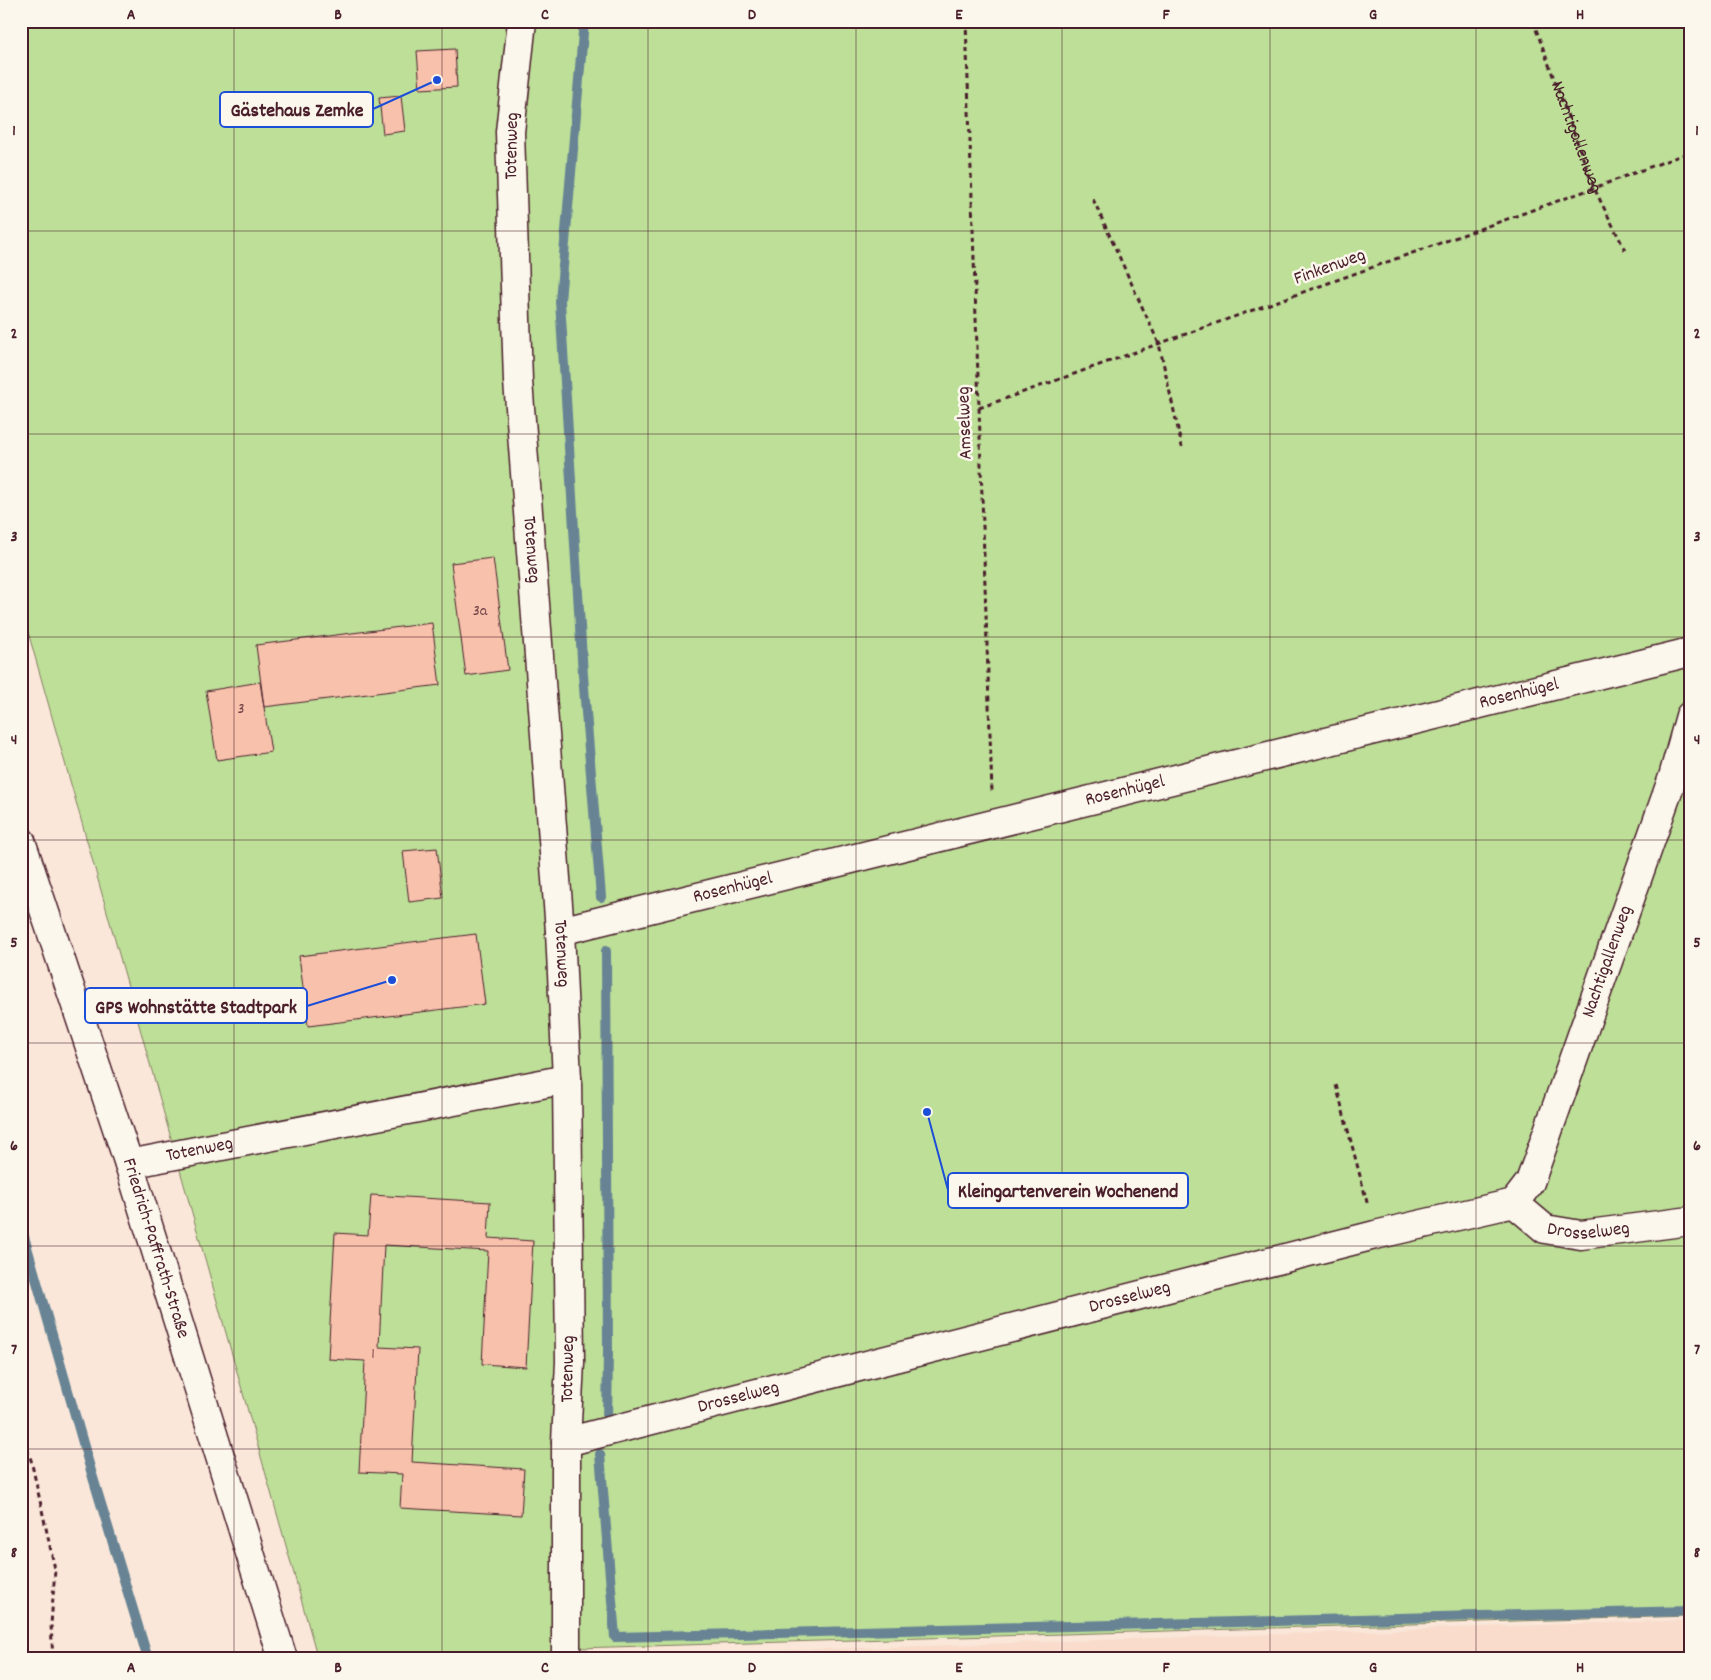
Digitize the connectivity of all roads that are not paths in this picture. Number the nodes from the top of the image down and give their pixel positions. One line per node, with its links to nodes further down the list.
1 (522, 21): 5 (street, Totenweg)
2 (1690, 652): 5 (street, Rosenhügel)
3 (1690, 716): 8 (street, Nachtigallenweg)
4 (21, 840): 7 (street, Friedrich-Paffrath-Straße)
5 (560, 931): 6 (street, Totenweg)
6 (567, 1079): 7 (street, Totenweg); 10 (street, Totenweg)
7 (129, 1164): 11 (street, Friedrich-Paffrath-Straße)
8 (1514, 1203): 9 (street, Drosselweg); 10 (street, Drosselweg)
9 (1690, 1221)
10 (566, 1442): 12 (street, Totenweg)
11 (283, 1659)
12 (566, 1659)

